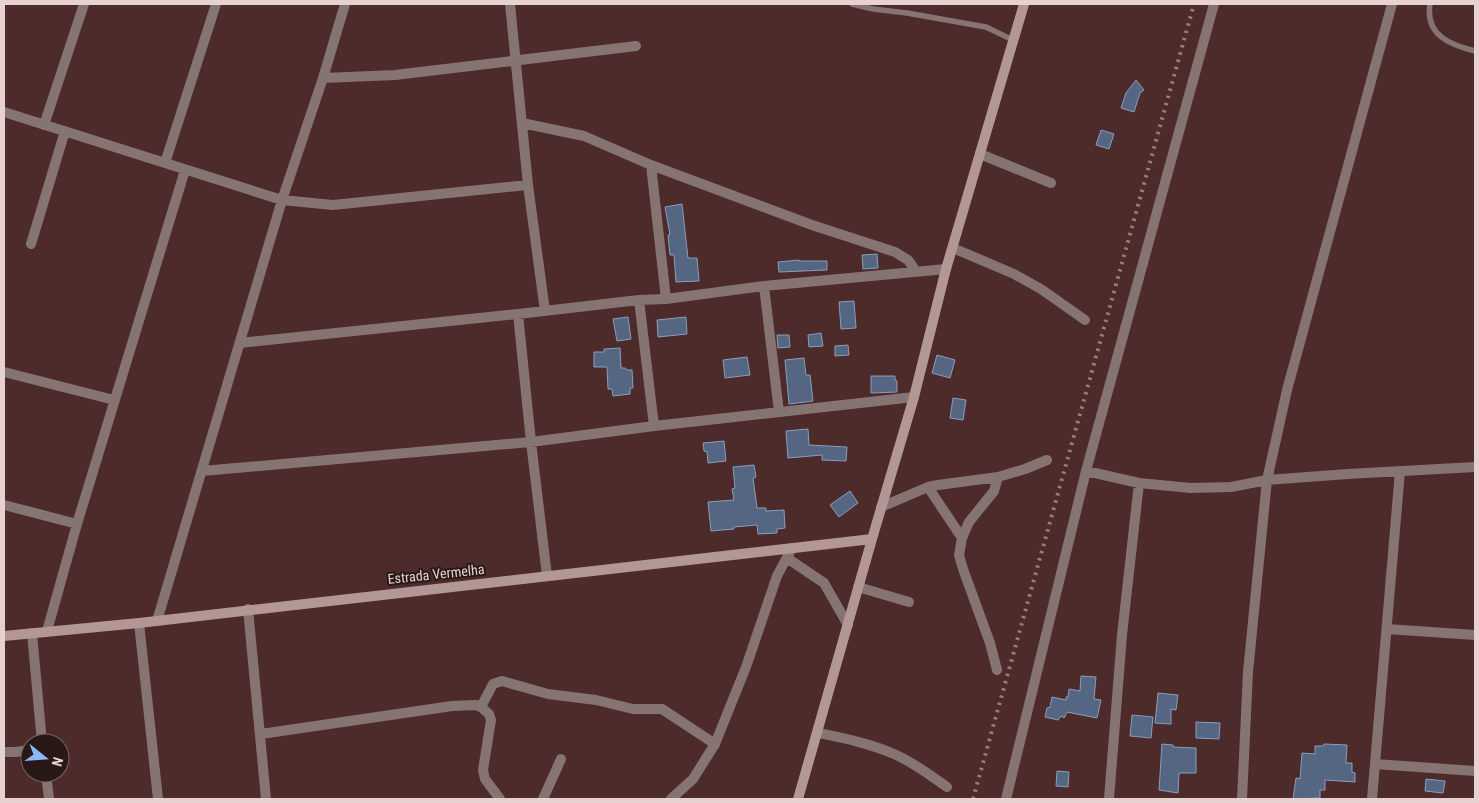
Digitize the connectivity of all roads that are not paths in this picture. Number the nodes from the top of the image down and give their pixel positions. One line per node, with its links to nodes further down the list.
1 (84, 4): 17 (street)
2 (216, 4): 20 (street)
3 (345, 4): 14 (street)
4 (510, 4): 13 (street)
5 (852, 4): 10 (lane)
6 (1024, 4): 10 (street)
7 (1214, 4): 46 (street)
8 (1392, 4): 49 (street)
9 (1430, 4): 12 (lane)
10 (1013, 40): 19 (street)
11 (636, 46): 13 (street)
12 (1475, 52)
13 (516, 60): 14 (street); 16 (street)
14 (323, 78): 25 (street)
15 (4, 112): 17 (street)
16 (522, 123): 21 (street); 24 (street)
17 (44, 125): 18 (street)
18 (65, 131): 20 (street); 26 (street)
19 (980, 154): 23 (street); 27 (street)
20 (166, 164): 22 (street)
21 (651, 165): 29 (street); 31 (street)
22 (185, 170): 25 (street); 39 (street)
23 (1052, 183)
24 (528, 186): 25 (street); 33 (street)
25 (282, 200): 36 (street)
26 (31, 244)
27 (952, 248): 28 (street); 35 (street)
28 (946, 269): 29 (street); 38 (street)
29 (914, 272): 30 (street)
30 (764, 286): 31 (street); 40 (street)
31 (666, 299): 32 (street)
32 (640, 300): 33 (street); 41 (street)
33 (545, 311): 34 (street)
34 (518, 314): 36 (street); 42 (street)
35 (1085, 320)
36 (240, 343): 45 (street)
37 (4, 372): 39 (street)
38 (914, 397): 40 (street); 53 (street)
39 (114, 400): 54 (street)
40 (779, 412): 41 (street)
41 (654, 426): 42 (street)
42 (530, 442): 45 (street); 59 (street)
43 (1047, 460): 48 (street)
44 (1475, 468): 47 (street)
45 (202, 471): 63 (street)
46 (1086, 471): 50 (street); 91 (street)
47 (1400, 471): 49 (street); 66 (street)
48 (998, 477): 51 (street); 55 (street)
49 (1267, 480): 50 (street); 93 (street)
50 (1139, 483): 92 (street)
51 (928, 487): 53 (street); 55 (street)
52 (4, 505): 54 (street)
53 (881, 507): 56 (street)
54 (77, 524): 67 (street)
55 (962, 538): 71 (street)
56 (872, 539): 57 (street, Estrada Vermelha); 60 (street)
57 (792, 548): 58 (street); 59 (street, Estrada Vermelha)
58 (787, 558): 65 (street); 76 (street)
59 (547, 576): 62 (street, Estrada Vermelha)
60 (858, 587): 61 (street); 65 (street)
61 (909, 602)
62 (248, 610): 63 (street, Estrada Vermelha); 75 (street)
63 (156, 621): 64 (street, Estrada Vermelha)
64 (139, 623): 67 (street, Estrada Vermelha); 85 (street)
65 (848, 625): 74 (street)
66 (1387, 629): 69 (street); 80 (street)
67 (47, 631): 68 (street, Estrada Vermelha)
68 (32, 633): 70 (street, Estrada Vermelha); 73 (street)
69 (1475, 635)
70 (4, 636)
71 (997, 670)
72 (481, 707): 75 (street); 76 (street); 87 (street)
73 (41, 733)
74 (818, 733): 83 (street); 90 (street)
75 (260, 734): 86 (street)
76 (715, 744): 89 (street)
77 (20, 751): 78 (street)
78 (4, 752)
79 (561, 759): 88 (street)
80 (1375, 764): 81 (street); 94 (street)
81 (1475, 771)
82 (47, 783): 84 (street)
83 (947, 787)
84 (49, 799)
85 (158, 799)
86 (266, 799)
87 (500, 799)
88 (543, 799)
89 (671, 799)
90 (798, 799)
91 (1006, 799)
92 (1109, 799)
93 (1242, 799)
94 (1372, 799)

